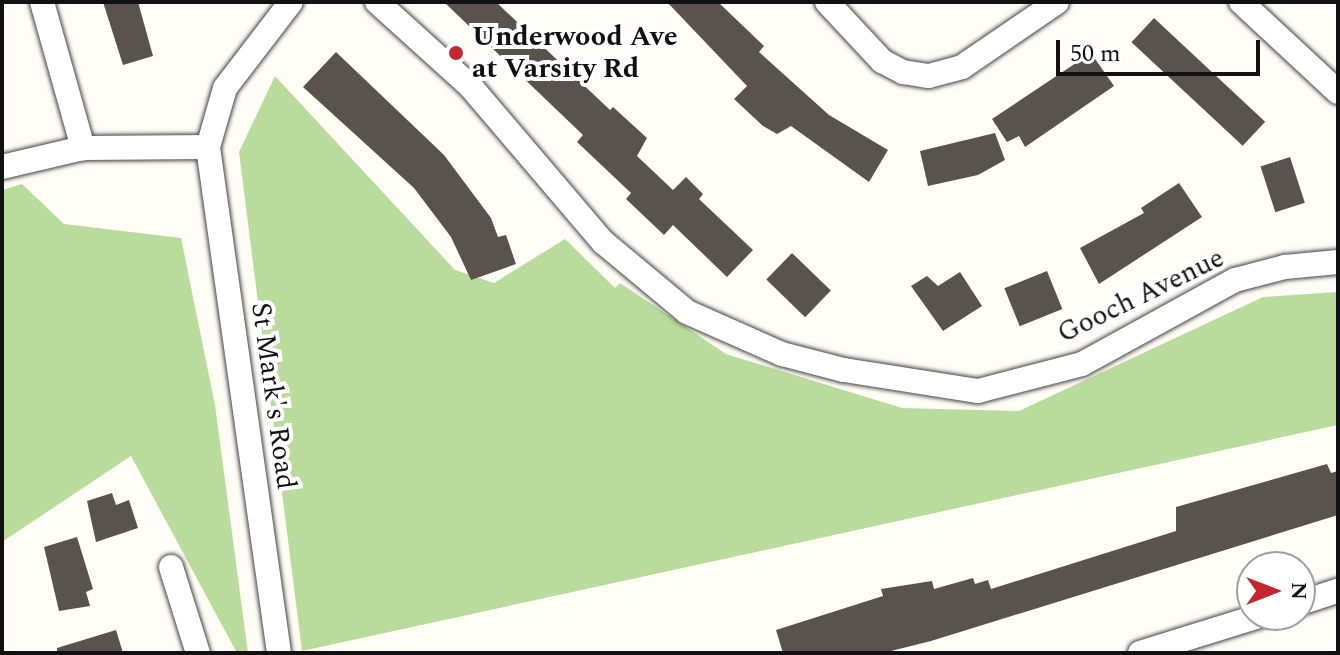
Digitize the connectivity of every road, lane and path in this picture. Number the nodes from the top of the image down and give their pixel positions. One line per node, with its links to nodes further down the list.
1 (42, 2): 9 (street)
2 (291, 2): 8 (street)
3 (377, 2): 11 (street, Gooch Avenue)
4 (827, 2): 5 (street)
5 (1057, 2)
6 (1241, 2): 7 (street)
7 (1338, 92)
8 (208, 147): 9 (street); 17 (street, St Mark's Road)
9 (83, 148): 10 (street)
10 (2, 167)
11 (1338, 262)
12 (171, 567): 16 (street)
13 (1338, 591): 14 (street)
14 (1316, 598)
15 (1236, 623): 18 (street)
16 (198, 653)
17 (279, 653)
18 (1140, 653)

